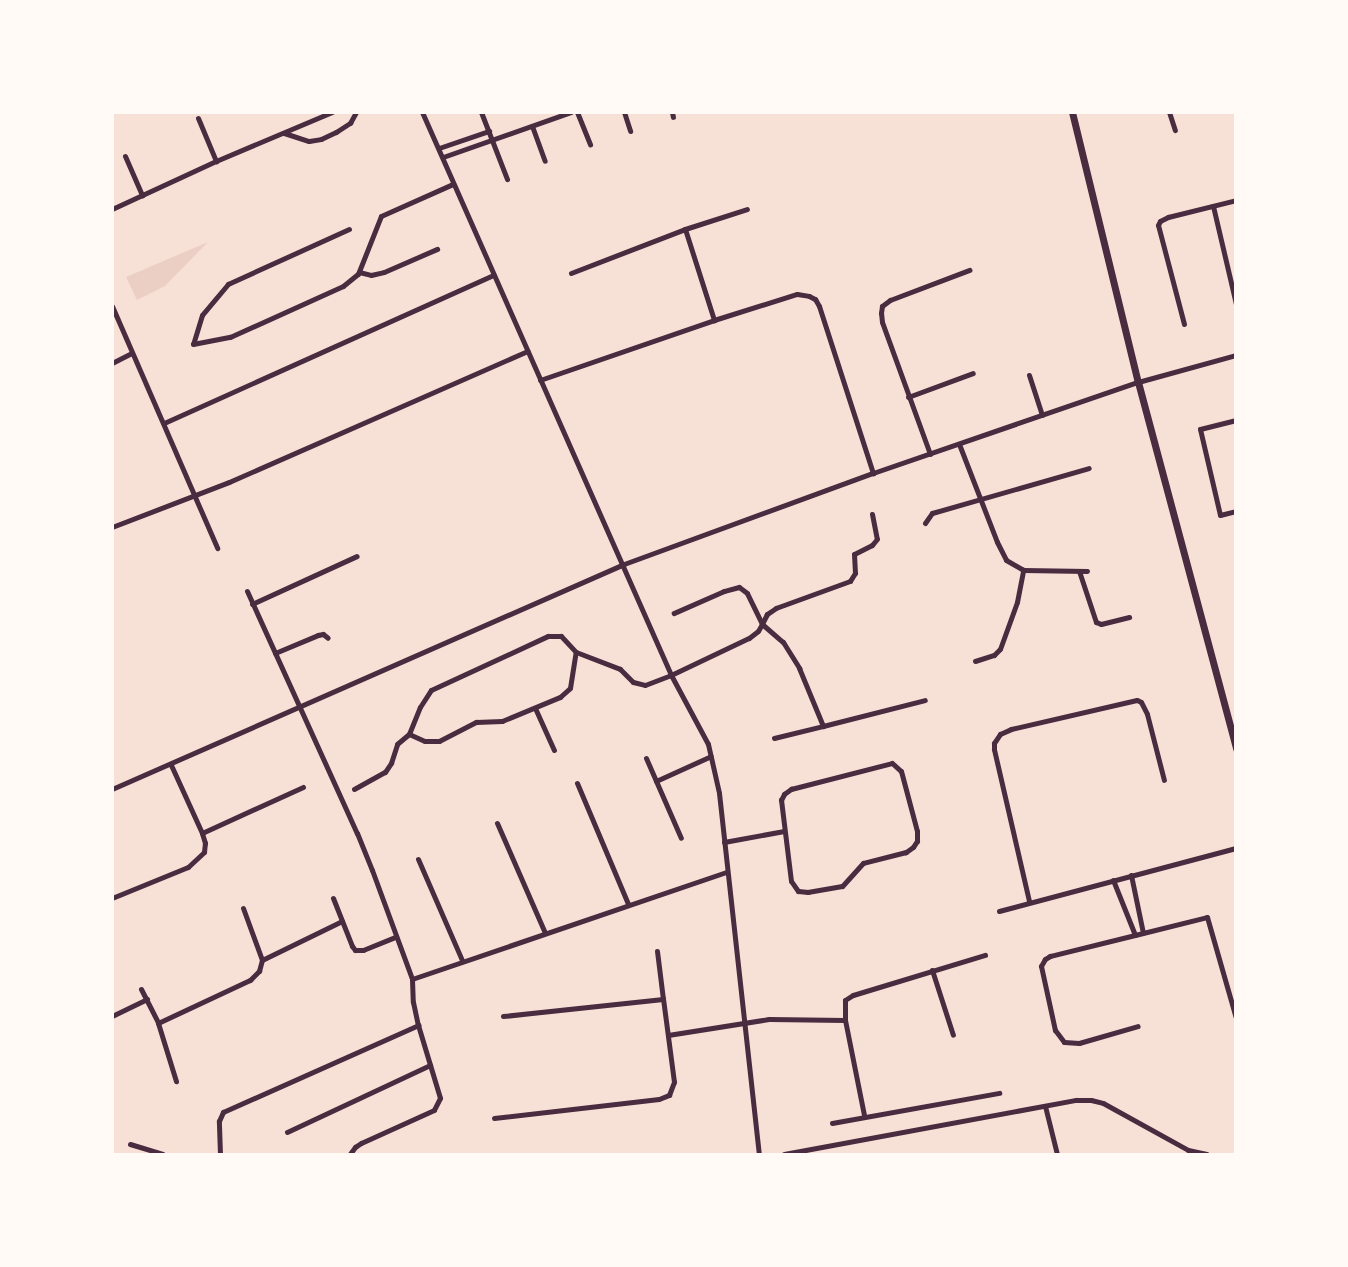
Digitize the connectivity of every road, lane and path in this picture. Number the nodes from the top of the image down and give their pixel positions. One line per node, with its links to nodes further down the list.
1 (332, 112): 15 (street)
2 (356, 112): 15 (street)
3 (422, 112): 18 (street)
4 (481, 112): 14 (street)
5 (571, 112): 11 (street)
6 (577, 112): 17 (street)
7 (624, 112): 12 (street)
8 (1072, 112): 48 (street)
9 (1170, 112): 13 (street)
10 (198, 118): 21 (street)
11 (532, 126): 16 (street); 22 (street)
12 (630, 130)
13 (1175, 130)
14 (489, 131): 16 (street); 18 (street)
15 (284, 133): 21 (street)
16 (492, 140): 20 (street); 23 (street)
17 (590, 145)
18 (439, 148): 20 (street)
19 (125, 156): 25 (street)
20 (443, 157): 24 (street)
21 (216, 161): 25 (street)
22 (545, 161)
23 (507, 179)
24 (453, 184): 34 (street); 36 (street)
25 (142, 195): 28 (street)
26 (1236, 200): 27 (street)
27 (1213, 206): 37 (street); 40 (street)
28 (112, 209)
29 (747, 209): 31 (street)
30 (349, 229): 34 (street)
31 (685, 229): 35 (street); 39 (street)
32 (437, 249): 34 (street)
33 (969, 270): 49 (street)
34 (359, 272)
35 (571, 273)
36 (493, 276): 41 (street); 52 (street)
37 (1236, 304)
38 (112, 306): 42 (street)
39 (714, 320): 47 (street); 56 (street)
40 (1184, 324)
41 (527, 351): 47 (street); 57 (street)
42 (132, 353): 44 (street); 52 (street)
43 (1236, 356): 48 (street)
44 (112, 363)
45 (973, 373): 49 (street)
46 (1029, 375): 50 (street)
47 (540, 380): 65 (street)
48 (1138, 382): 50 (street); 85 (street)
49 (908, 397): 54 (street)
50 (1042, 415): 53 (street)
51 (1236, 420): 59 (street)
52 (164, 423): 57 (street)
53 (959, 444): 54 (street); 58 (street)
54 (930, 454): 56 (street)
55 (1089, 468): 58 (street)
56 (873, 473): 65 (street)
57 (193, 496): 62 (street); 63 (street)
58 (981, 500): 61 (street); 66 (street)
59 (1236, 511)
60 (872, 514): 73 (street)
61 (926, 523)
62 (112, 527)
63 (217, 548)
64 (357, 556): 70 (street)
65 (624, 564): 78 (street); 80 (street)
66 (1023, 570): 67 (street); 77 (street)
67 (1079, 571): 68 (street); 72 (street)
68 (1087, 571)
69 (246, 591): 70 (street)
70 (252, 604): 76 (street)
71 (674, 613): 73 (street)
72 (1130, 617)
73 (762, 624): 78 (street); 82 (street)
74 (328, 638): 76 (street)
75 (576, 652): 78 (street); 81 (street); 83 (street)
76 (275, 654): 80 (street)
77 (975, 661)
78 (671, 675): 87 (street)
79 (925, 700): 82 (street)
80 (299, 705): 89 (street); 116 (street)
81 (536, 708): 83 (street); 86 (street)
82 (823, 726): 84 (street)
83 (409, 734): 95 (street)
84 (774, 738)
85 (1236, 749)
86 (554, 750)
87 (711, 756): 91 (street); 100 (street)
88 (646, 758): 91 (street)
89 (170, 765): 94 (street); 98 (street)
90 (1164, 780): 108 (street)
91 (656, 781): 99 (street)
92 (577, 784): 109 (street)
93 (303, 787): 98 (street)
94 (112, 789)
95 (354, 790)
96 (497, 824): 113 (street)
97 (784, 831): 97 (street); 100 (street)
98 (202, 833): 106 (street)
99 (681, 838)
100 (724, 842): 103 (street)
101 (1236, 848): 104 (street)
102 (418, 860): 120 (street)
103 (726, 872): 109 (street); 131 (street)
104 (1131, 875): 105 (street); 114 (street)
105 (1113, 880): 108 (street); 115 (street)
106 (112, 898)
107 (333, 898): 112 (street)
108 (1029, 901): 111 (street)
109 (628, 904): 113 (street)
110 (243, 908): 119 (street)
111 (999, 911)
112 (342, 921): 116 (street); 119 (street)
113 (546, 933): 120 (street)
114 (1143, 933): 115 (street); 128 (street)
115 (1135, 935): 133 (street)
116 (396, 937): 122 (street)
117 (657, 951): 125 (street)
118 (985, 955): 121 (street)
119 (262, 960): 130 (street)
120 (462, 960): 122 (street)
121 (932, 970): 129 (street); 135 (street)
122 (412, 979): 132 (street)
123 (141, 989): 124 (street)
124 (147, 999): 126 (street); 130 (street)
125 (663, 999): 127 (street); 134 (street)
126 (112, 1016)
127 (502, 1016)
128 (1236, 1018)
129 (845, 1020): 131 (street); 140 (street)
130 (158, 1023): 137 (street)
131 (743, 1023): 134 (street); 148 (street)
132 (418, 1025): 136 (street); 146 (street)
133 (1138, 1026)
134 (668, 1035): 141 (street)
135 (953, 1035)
136 (430, 1065): 143 (street); 147 (street)
137 (176, 1080)
138 (999, 1092): 140 (street)
139 (1045, 1106): 149 (street); 150 (street); 151 (street)
140 (864, 1116): 142 (street)
141 (494, 1118)
142 (832, 1122)
143 (287, 1132)
144 (130, 1144): 145 (street)
145 (163, 1154)
146 (220, 1154)
147 (350, 1154)
148 (759, 1154)
149 (784, 1154)
150 (1058, 1154)
151 (1207, 1154)

